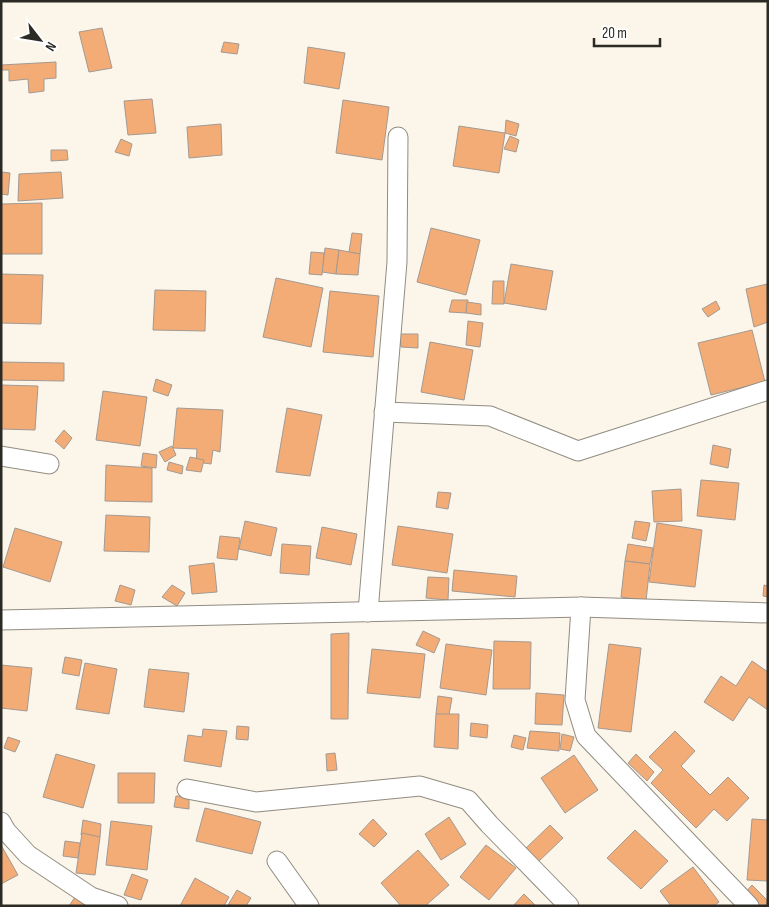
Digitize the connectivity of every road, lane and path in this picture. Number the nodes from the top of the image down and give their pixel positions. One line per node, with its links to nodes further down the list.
1 (398, 137): 3 (street)
2 (768, 390): 3 (street)
3 (384, 412): 7 (street)
4 (1, 456): 5 (street)
5 (49, 464)
6 (581, 607): 7 (street); 8 (street); 16 (street)
7 (368, 612): 9 (street)
8 (768, 613)
9 (1, 620)
10 (187, 789): 15 (street)
11 (1, 822): 13 (street)
12 (277, 861): 14 (street)
13 (118, 906)
14 (308, 906)
15 (569, 906)
16 (749, 906)

